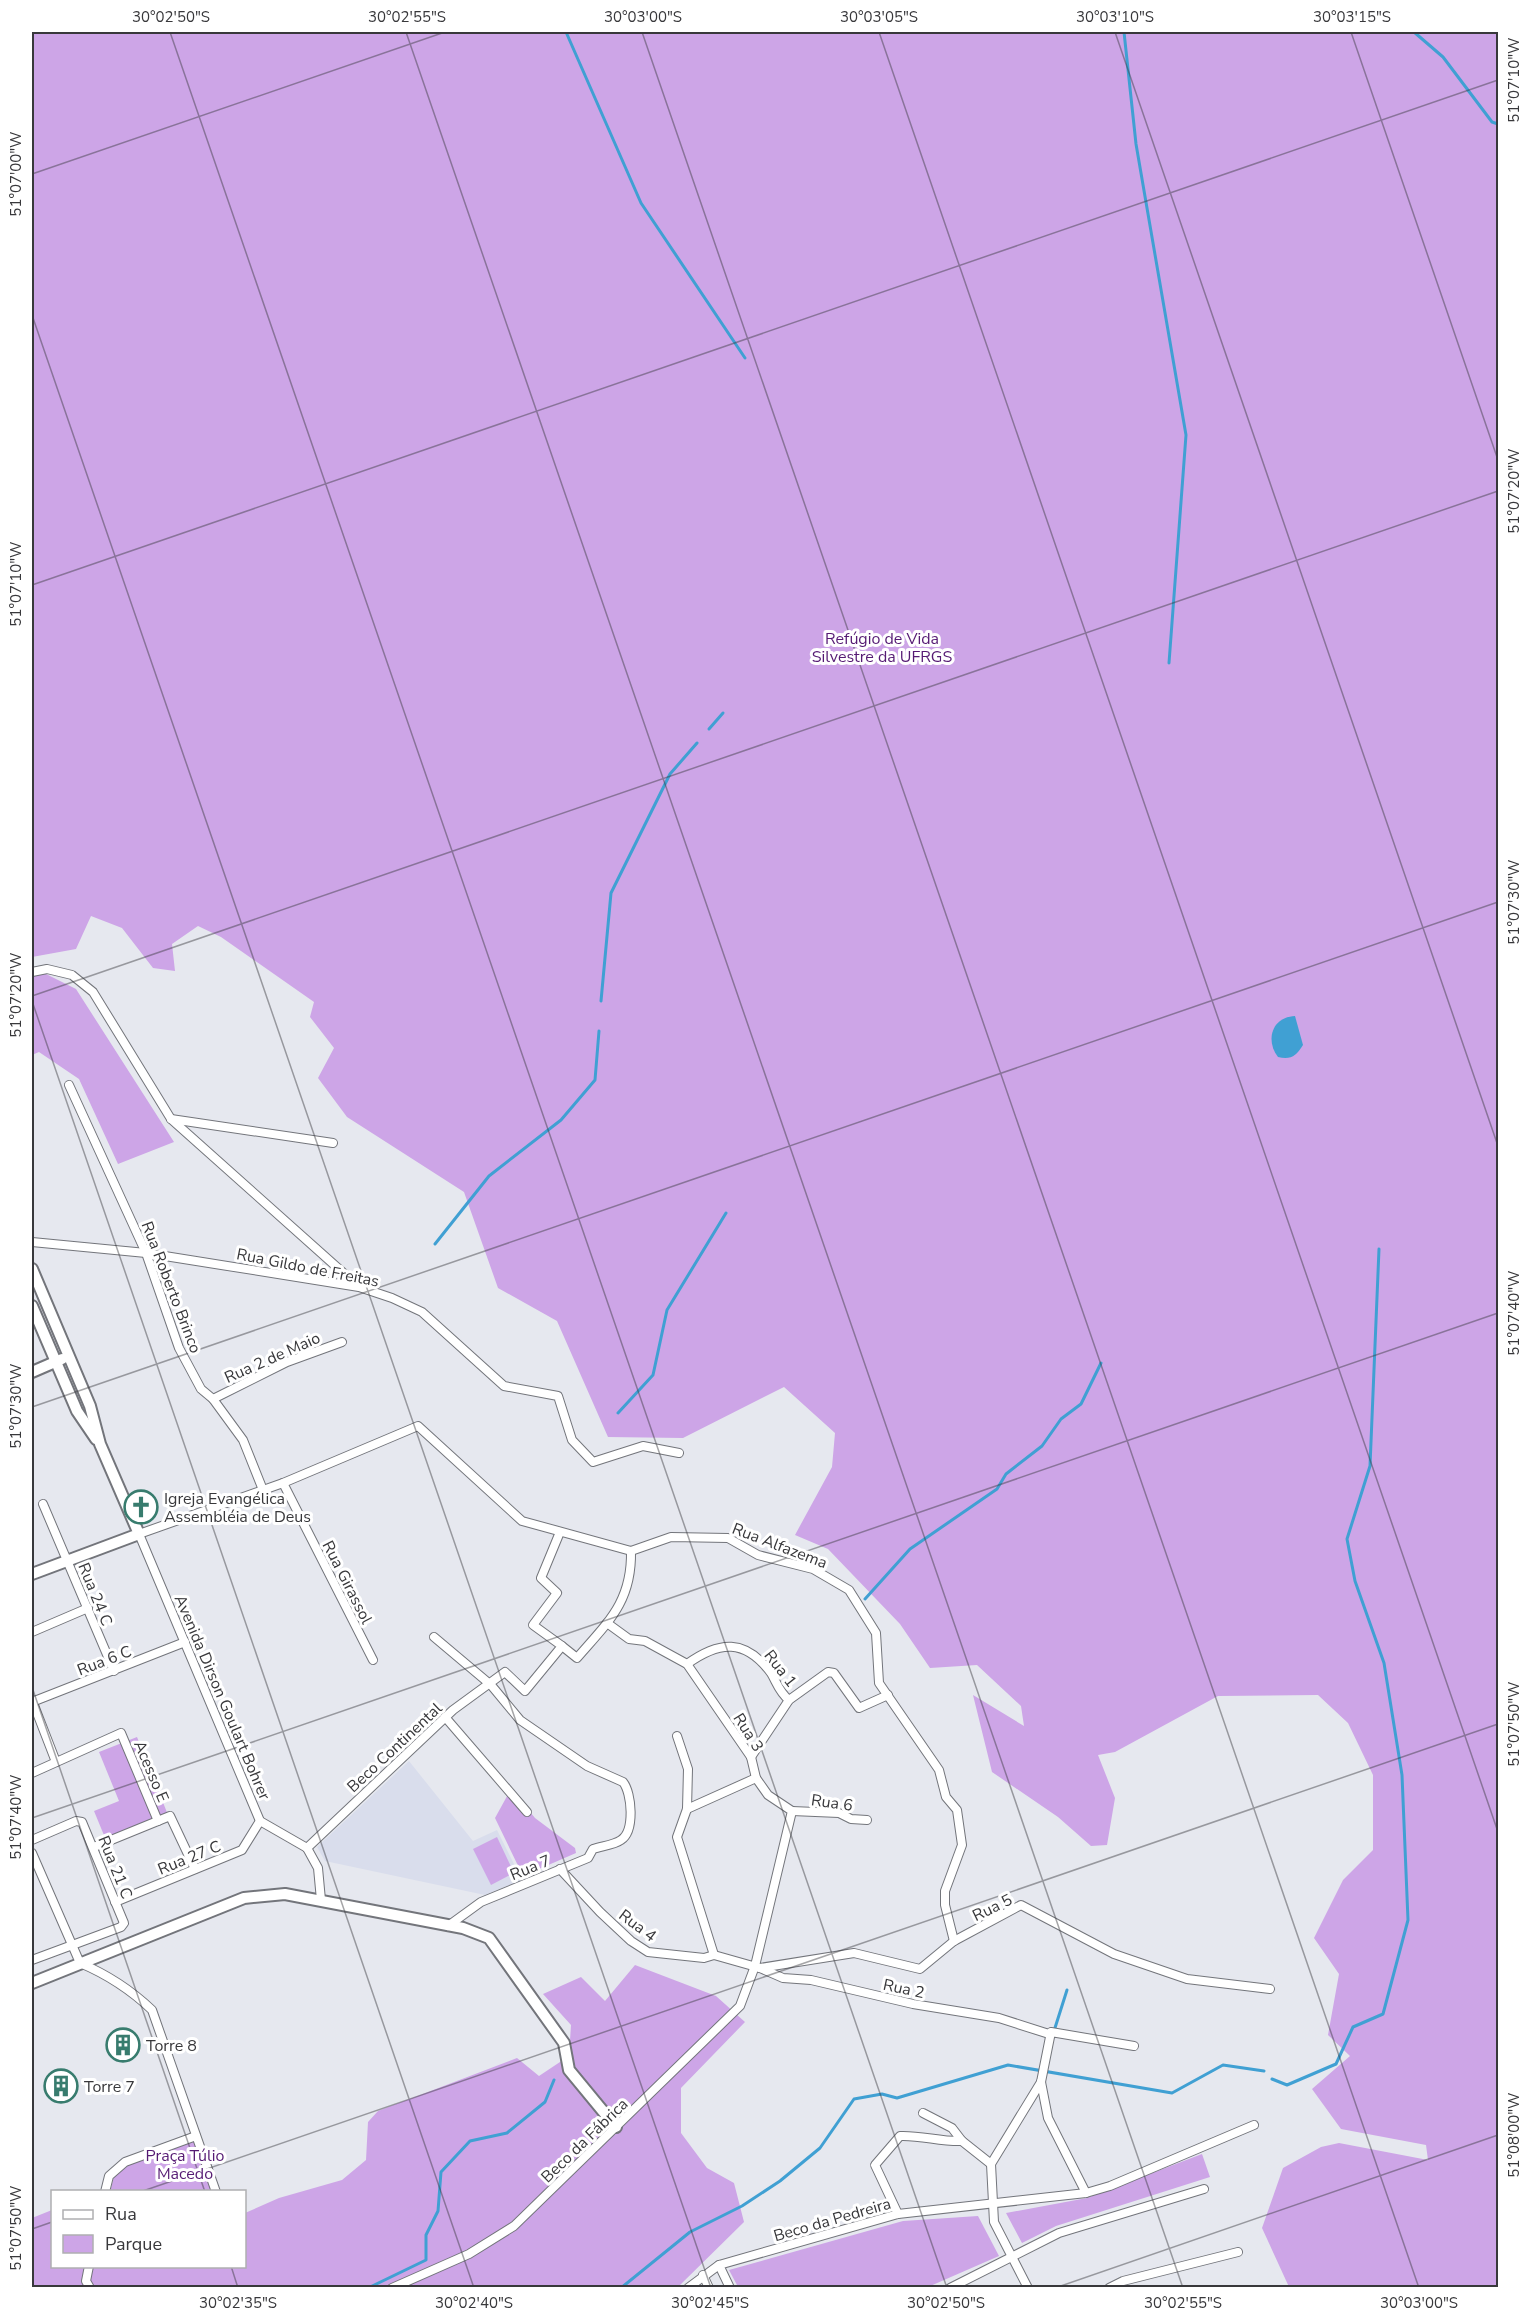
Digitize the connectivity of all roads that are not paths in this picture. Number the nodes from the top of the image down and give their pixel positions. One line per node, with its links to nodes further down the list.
1 (32, 972): 3 (street)
2 (69, 1085): 6 (street, Rua Roberto Brinco)
3 (171, 1119): 4 (street); 8 (street)
4 (333, 1143)
5 (32, 1243): 6 (street, Rua Gildo de Freitas)
6 (146, 1253): 8 (street, Rua Gildo de Freitas); 14 (street, Rua Roberto Brinco)
7 (32, 1269): 11 (street)
8 (359, 1287): 16 (street, Rua Gildo de Freitas)
9 (32, 1306): 12 (street)
10 (342, 1342): 14 (street, Rua 2 de Maio)
11 (69, 1356): 12 (street); 15 (street)
12 (56, 1362): 13 (street); 15 (street)
13 (32, 1372)
14 (213, 1399): 18 (street, Rua Roberto Brinco)
15 (100, 1444): 21 (street)
16 (679, 1453)
17 (283, 1483): 18 (street); 20 (street); 31 (street, Rua Girassol)
18 (263, 1490): 21 (street)
19 (43, 1504): 23 (street, Rua 24 C)
20 (560, 1532): 22 (street); 30 (street)
21 (139, 1534): 23 (street); 29 (street, Avenida Dirson Goulart Bohrer)
22 (631, 1551): 26 (street); 35 (street, Rua Alfazema)
23 (68, 1560): 24 (street); 25 (street, Rua 24 C)
24 (32, 1574)
25 (88, 1608): 27 (street); 33 (street, Rua 24 C)
26 (607, 1623): 30 (street); 32 (street, Rua 3)
27 (32, 1632)
28 (434, 1637): 34 (street)
29 (185, 1642): 33 (street, Rua 6 C); 49 (street, Avenida Dirson Goulart Bohrer)
30 (562, 1646): 34 (street, Beco Continental)
31 (373, 1660)
32 (687, 1664): 36 (street, Rua 1); 40 (street, Rua 3)
33 (114, 1671): 37 (street, Rua 6 C)
34 (490, 1685): 38 (street, Beco Continental); 55 (street, Rua 7)
35 (888, 1695): 36 (street); 59 (street, Rua Alfazema)
36 (789, 1700): 40 (street)
37 (32, 1701): 41 (street)
38 (445, 1717): 46 (street); 52 (street, Beco Continental)
39 (677, 1736): 44 (street)
40 (751, 1757): 43 (street, Rua 3)
41 (56, 1762): 42 (street); 48 (street, Acesso E)
42 (32, 1773)
43 (756, 1778): 44 (street); 45 (street, Rua 3)
44 (687, 1809): 61 (street)
45 (792, 1811): 47 (street, Rua 6); 64 (street)
46 (527, 1812)
47 (867, 1820)
48 (158, 1821): 51 (street); 54 (street)
49 (260, 1821): 52 (street, Avenida Dirson Goulart Bohrer); 54 (street, Rua 27 C)
50 (32, 1840): 51 (street, Rua 21 C)
51 (94, 1847): 57 (street, Rua 21 C)
52 (307, 1848): 56 (street)
53 (32, 1853): 60 (street)
54 (195, 1869): 57 (street, Rua 27 C)
55 (560, 1869): 58 (street, Rua 7); 61 (street, Rua 4)
56 (321, 1900): 58 (street); 63 (street)
57 (115, 1902): 60 (street, Rua 21 C)
58 (447, 1926): 72 (street)
59 (954, 1941): 64 (street, Rua 5); 66 (street, Rua 5)
60 (72, 1945): 62 (street); 63 (street)
61 (714, 1955): 64 (street, Rua 4)
62 (32, 1960)
63 (80, 1963): 65 (street); 73 (street)
64 (758, 1967): 67 (street, Rua 2); 72 (street, Beco da Fábrica)
65 (32, 1983)
66 (1270, 1989)
67 (1050, 2033): 68 (street, Rua 2); 69 (street)
68 (1134, 2046)
69 (1041, 2082): 75 (street); 79 (street)
70 (922, 2113): 74 (street)
71 (1254, 2125): 79 (street, Beco da Pedreira)
72 (616, 2127): 88 (street, Beco da Fábrica)
73 (196, 2136): 77 (street); 78 (street)
74 (962, 2141): 75 (street); 81 (street)
75 (991, 2164): 80 (street)
76 (1204, 2189): 83 (street)
77 (106, 2190)
78 (215, 2190)
79 (1086, 2193): 80 (street, Beco da Pedreira)
80 (992, 2205): 81 (street, Beco da Pedreira); 83 (street)
81 (898, 2214): 84 (street, Beco da Pedreira)
82 (1238, 2252): 94 (street)
83 (1012, 2258): 92 (street); 93 (street)
84 (719, 2265): 86 (street, Beco da Pedreira); 91 (street)
85 (89, 2268): 87 (street)
86 (703, 2275): 89 (street, Beco da Pedreira); 90 (street)
87 (90, 2288)
88 (392, 2288)
89 (688, 2288)
90 (709, 2288)
91 (730, 2288)
92 (950, 2288)
93 (1028, 2288)
94 (1109, 2288)

